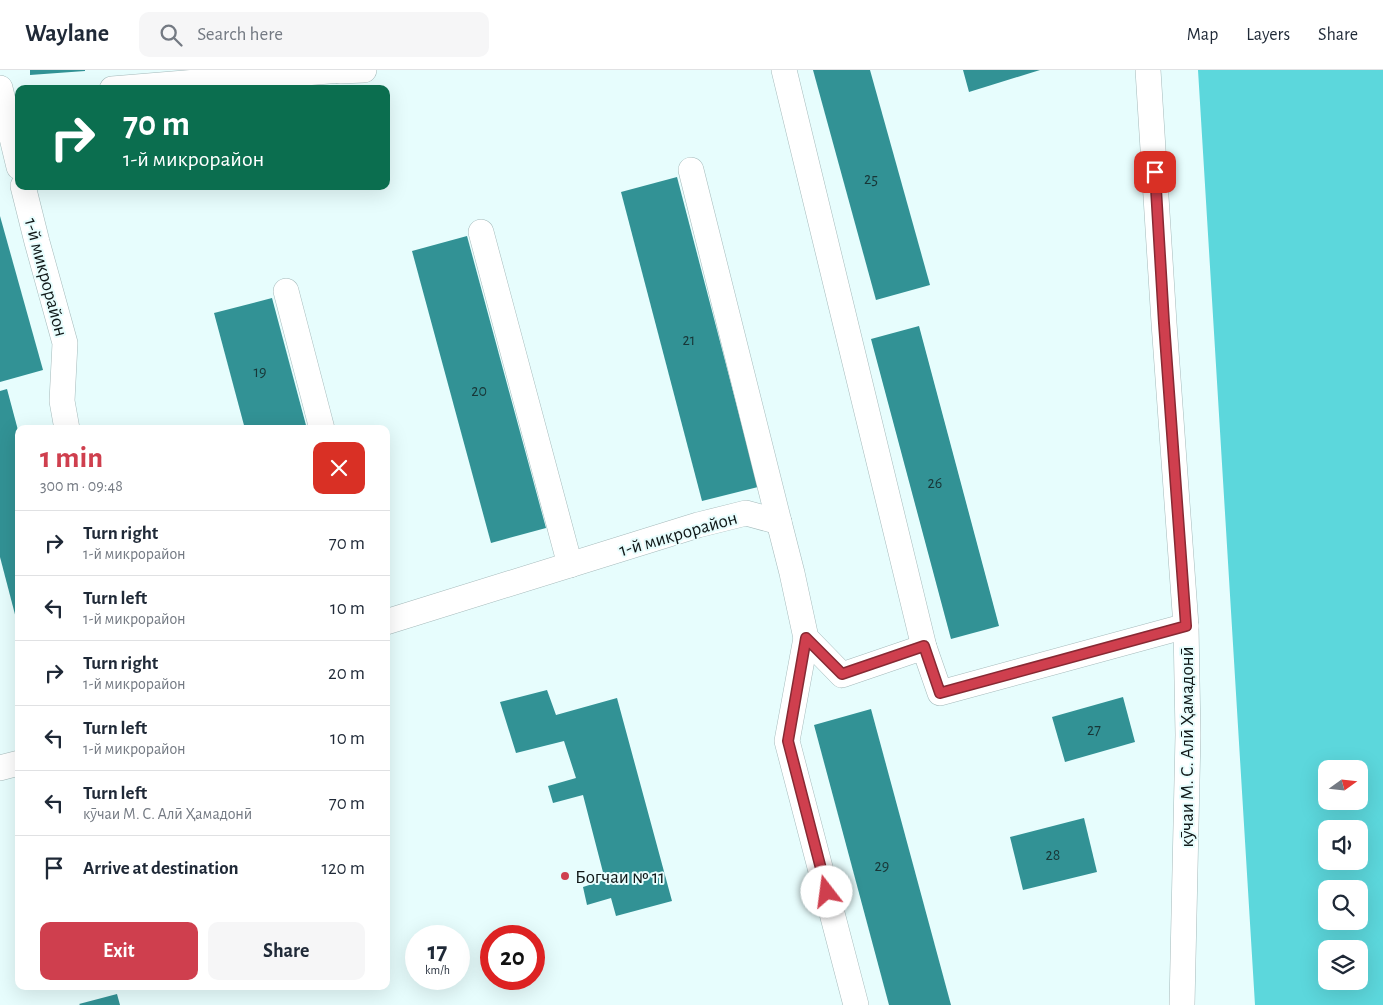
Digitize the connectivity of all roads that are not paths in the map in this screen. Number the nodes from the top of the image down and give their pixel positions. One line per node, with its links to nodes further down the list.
1 (348, 70): 4 (street)
2 (784, 70): 18 (street)
3 (1148, 70): 16 (street, кӯчаи М. С. Алӣ Ҳамадонӣ)
4 (162, 85)
5 (8, 99): 6 (street)
6 (15, 142)
7 (691, 170): 13 (street)
8 (24, 190): 11 (street, 1-й микрорайон)
9 (482, 232): 14 (street)
10 (286, 291): 12 (street)
11 (66, 425)
12 (321, 425)
13 (779, 522): 14 (street, 1-й микрорайон); 17 (street)
14 (570, 565): 15 (street, 1-й микрорайон)
15 (390, 621)
16 (1186, 626): 18 (street); 22 (street, кӯчаи М. С. Алӣ Ҳамадонӣ)
17 (806, 638): 18 (street); 21 (street)
18 (924, 646)
19 (15, 764): 20 (street)
20 (0, 768)
21 (856, 1005)
22 (1182, 1005)

